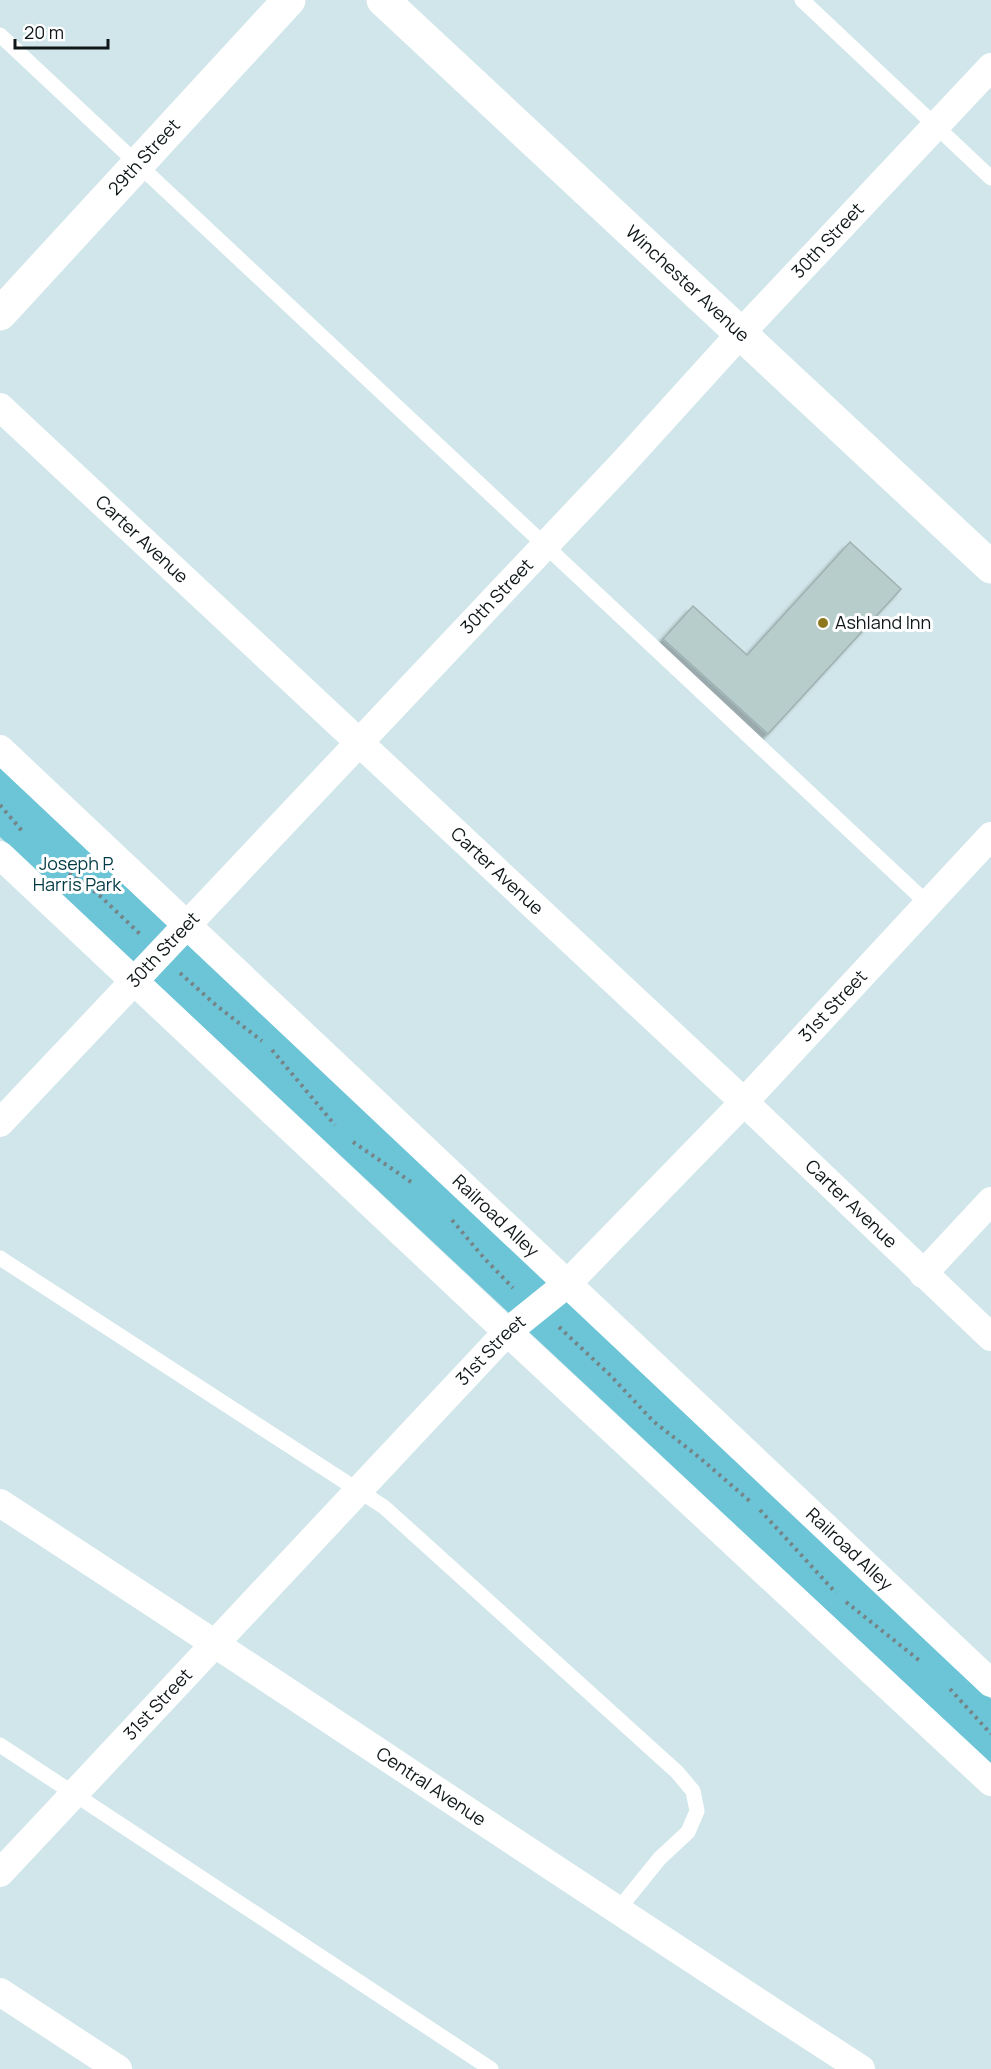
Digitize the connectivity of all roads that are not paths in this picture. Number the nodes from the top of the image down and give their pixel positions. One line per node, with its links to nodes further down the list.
1 (289, 0): 7 (main road, 29th Street)
2 (383, 0): 10 (main road, Winchester Avenue)
3 (802, 0): 6 (lane)
4 (0, 35): 7 (lane)
5 (991, 67): 6 (street, 30th Street)
6 (936, 127): 8 (lane); 10 (street, 30th Street)
7 (139, 164): 9 (main road, 29th Street); 12 (lane)
8 (991, 178)
9 (0, 314)
10 (741, 333): 12 (street, 30th Street); 13 (main road, Winchester Avenue)
11 (0, 407): 14 (street, Carter Avenue)
12 (546, 544): 14 (street, 30th Street); 18 (lane)
13 (991, 567)
14 (360, 744): 19 (street, 30th Street); 21 (street, Carter Avenue)
15 (0, 749): 19 (street, Railroad Alley)
16 (991, 836): 18 (street, 31st Street)
17 (0, 855): 20 (street)
18 (927, 903): 21 (street, 31st Street)
19 (186, 924): 20 (street, 30th Street); 26 (street, Railroad Alley)
20 (134, 981): 22 (street, 30th Street); 27 (street)
21 (744, 1102): 25 (street, Carter Avenue); 26 (street, 31st Street)
22 (0, 1123)
23 (991, 1201): 25 (street)
24 (0, 1258): 29 (lane)
25 (923, 1274): 28 (street, Carter Avenue)
26 (568, 1283): 27 (street, 31st Street); 32 (street, Railroad Alley)
27 (507, 1332): 29 (street, 31st Street); 34 (street)
28 (991, 1337)
29 (359, 1490): 31 (street, 31st Street); 37 (lane)
30 (0, 1503): 31 (street, Central Avenue)
31 (215, 1642): 35 (street, 31st Street); 37 (street, Central Avenue)
32 (991, 1683)
33 (0, 1745): 35 (lane)
34 (991, 1782)
35 (74, 1793): 36 (street, 31st Street); 40 (lane)
36 (0, 1873)
37 (616, 1911): 41 (street, Central Avenue)
38 (0, 1992): 39 (street)
39 (118, 2069)
40 (491, 2069)
41 (861, 2069)

